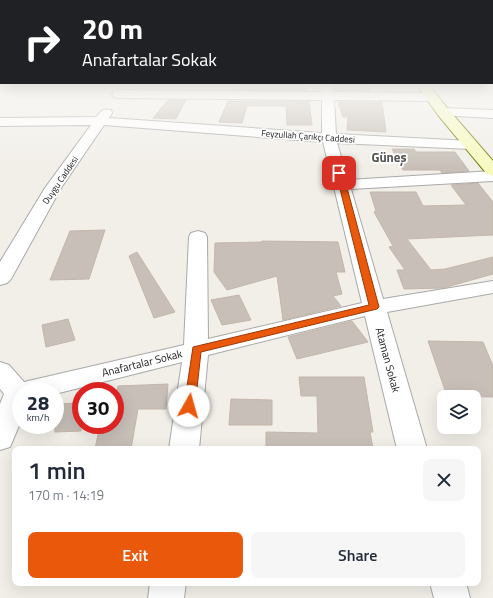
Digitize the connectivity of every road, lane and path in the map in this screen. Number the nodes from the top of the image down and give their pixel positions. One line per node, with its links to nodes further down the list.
1 (106, 112): 6 (street, Duygu Caddesi)
2 (327, 112): 7 (street, Ataman Sokak)
3 (443, 112): 4 (street); 8 (street)
4 (493, 114)
5 (0, 122): 6 (street, Feyzullah Çarıkçı Caddesi)
6 (100, 122): 7 (street, Feyzullah Çarıkçı Caddesi); 13 (street, Duygu Caddesi)
7 (329, 138): 8 (street, Feyzullah Çarıkçı Caddesi); 11 (street, Ataman Sokak)
8 (471, 145): 9 (street)
9 (490, 164)
10 (493, 176): 11 (street)
11 (343, 185): 15 (street, Ataman Sokak)
12 (198, 237): 16 (street)
13 (0, 279)
14 (493, 287): 15 (street, Anafartalar Sokak)
15 (374, 307): 16 (street, Anafartalar Sokak); 23 (street, Ataman Sokak)
16 (196, 350): 18 (street, Anafartalar Sokak); 22 (street)
17 (0, 371): 19 (street)
18 (64, 382)
19 (12, 388)
20 (12, 405): 21 (street)
21 (0, 439)
22 (184, 446)
23 (411, 446)
24 (168, 586): 26 (street)
25 (449, 586): 27 (street)
26 (166, 598)
27 (452, 598)

